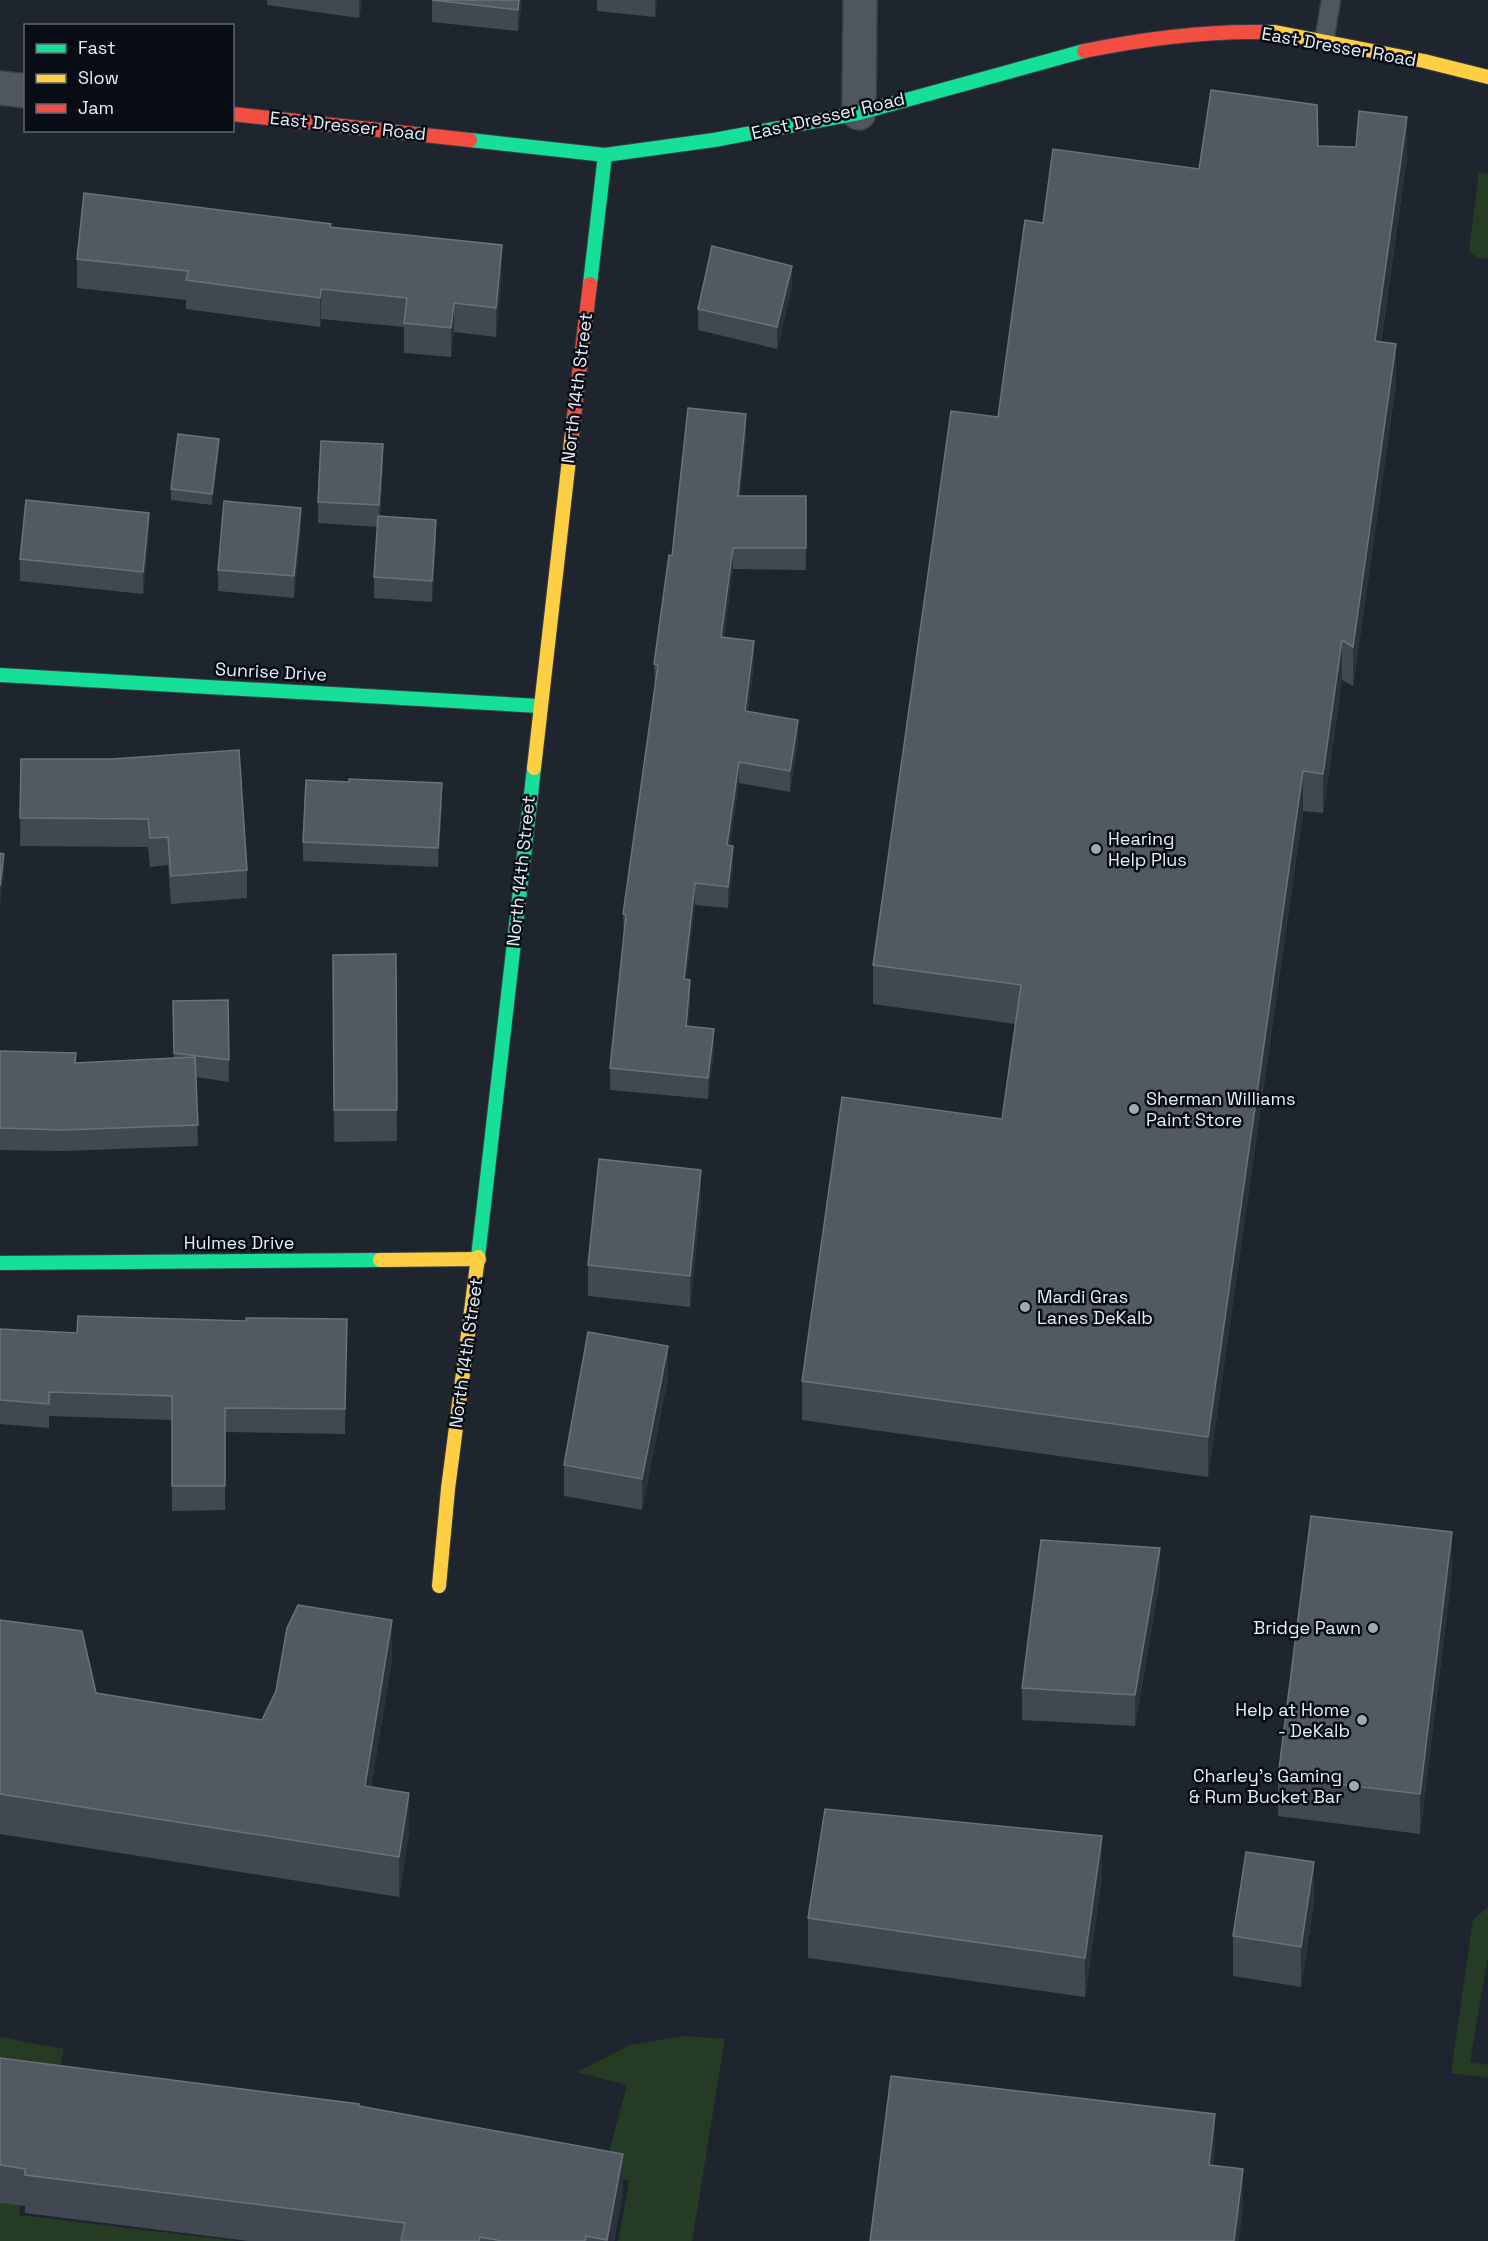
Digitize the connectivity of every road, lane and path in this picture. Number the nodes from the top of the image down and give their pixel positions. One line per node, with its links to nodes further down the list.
1 (860, 0): 7 (street)
2 (1331, 0): 3 (lane)
3 (1324, 42): 4 (street, East Dresser Road); 7 (street, East Dresser Road)
4 (1488, 76)
5 (0, 88): 6 (street)
6 (24, 91)
7 (859, 113): 9 (street, East Dresser Road)
8 (234, 114): 9 (street, East Dresser Road)
9 (604, 155): 11 (street, North 14th Street)
10 (0, 675): 11 (street, Sunrise Drive)
11 (539, 706): 12 (street, North 14th Street)
12 (479, 1259): 13 (street, Hulmes Drive); 14 (street, North 14th Street)
13 (0, 1263)
14 (439, 1586)

